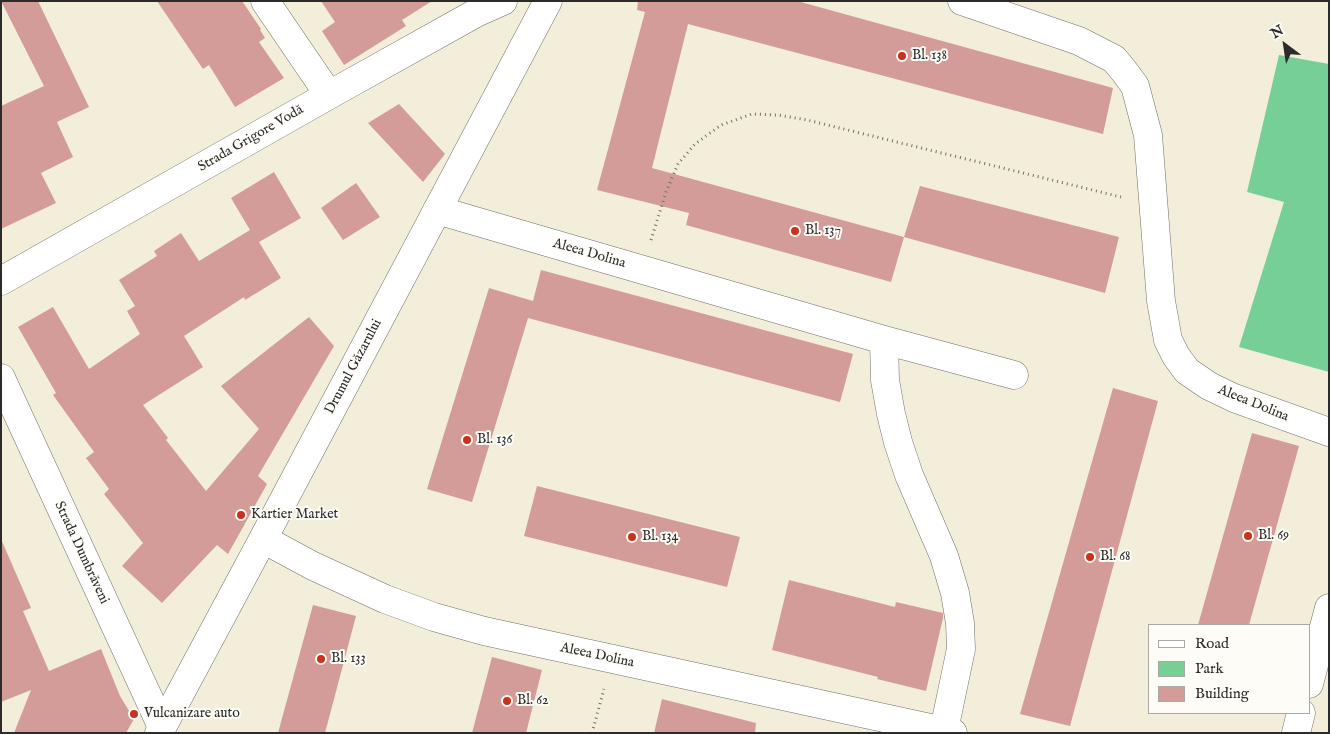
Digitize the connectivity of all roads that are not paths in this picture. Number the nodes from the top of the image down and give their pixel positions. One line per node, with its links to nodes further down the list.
1 (265, 1): 5 (street)
2 (503, 1): 5 (street, Strada Grigore Vodă)
3 (548, 1): 6 (street, Drumul Găzarului)
4 (968, 2): 11 (street, Aleea Dolina)
5 (329, 95): 7 (street, Strada Grigore Vodă)
6 (437, 210): 8 (street, Aleea Dolina); 12 (street, Drumul Găzarului)
7 (1, 281)
8 (884, 340): 9 (street, Aleea Dolina); 17 (street, Aleea Dolina)
9 (1014, 375)
10 (1, 378): 16 (street, Strada Dumbrăveni)
11 (1329, 432)
12 (263, 539): 16 (street, Drumul Găzarului); 17 (street, Aleea Dolina)
13 (1329, 608): 14 (street)
14 (1310, 680)
15 (1301, 714): 18 (street)
16 (160, 730)
17 (948, 732)
18 (1296, 733)

